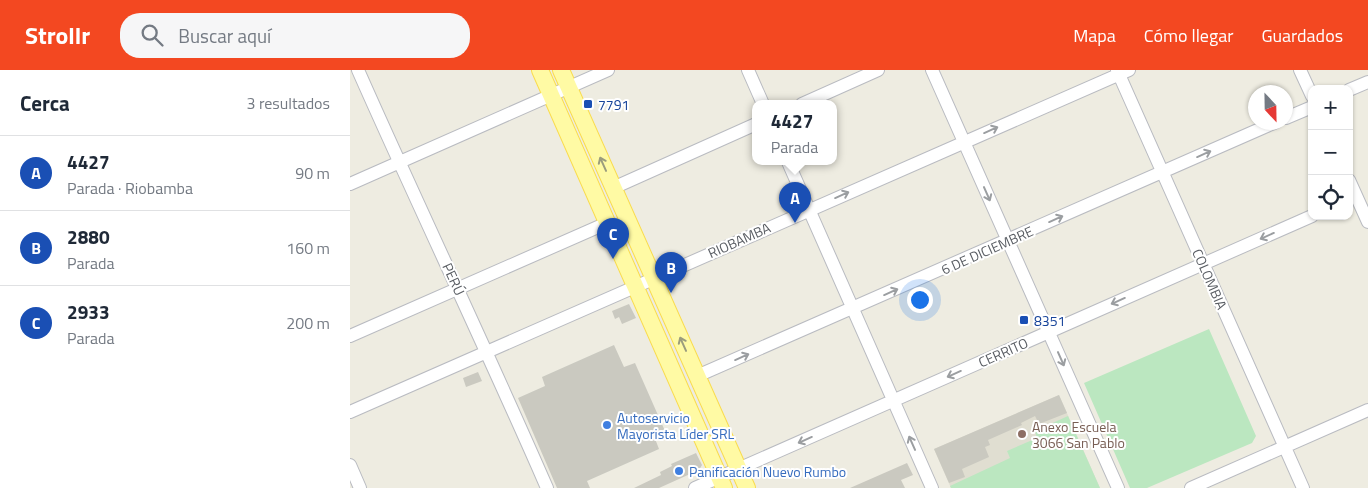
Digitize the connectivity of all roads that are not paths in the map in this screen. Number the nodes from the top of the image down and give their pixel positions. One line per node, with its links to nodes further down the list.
1 (358, 70): 22 (street, PERÚ)
2 (540, 70): 14 (main road)
3 (561, 70): 11 (main road)
4 (608, 70): 11 (street)
5 (748, 70): 15 (street)
6 (878, 70): 16 (street)
7 (932, 70): 21 (street)
8 (1300, 70): 12 (street)
9 (1122, 71): 21 (street, RIOBAMBA, one-way to 9); 24 (street, COLOMBIA)
10 (1368, 82): 13 (street)
11 (568, 87): 14 (street); 26 (main road, one-way to 11)
12 (1308, 87)
13 (1353, 88)
14 (551, 95): 22 (street); 31 (main road)
15 (761, 100)
16 (811, 100)
17 (1308, 109): 18 (street)
18 (1293, 115)
19 (752, 126): 26 (street)
20 (1258, 130): 24 (street, 6 DE DICIEMBRE, one-way to 20)
21 (964, 142): 28 (street, RIOBAMBA, one-way to 21); 32 (street, one-way to 32)
22 (399, 162): 25 (street); 36 (street, PERÚ)
23 (789, 165): 28 (street)
24 (1163, 172): 32 (street, 6 DE DICIEMBRE, one-way to 24); 33 (street, COLOMBIA)
25 (350, 184)
26 (613, 188): 34 (main road)
27 (1358, 196): 30 (street)
28 (809, 209): 34 (street, RIOBAMBA); 37 (street)
29 (1308, 218): 33 (street, CERRITO, one-way to 33)
30 (1368, 222)
31 (607, 223): 35 (main road); 36 (street)
32 (1008, 240): 37 (street, 6 DE DICIEMBRE, one-way to 32); 38 (street)
33 (1203, 264): 38 (street, CERRITO, one-way to 38); 45 (street, COLOMBIA)
34 (653, 277): 35 (street, RIOBAMBA); 41 (main road, one-way to 34)
35 (635, 286): 40 (street, RIOBAMBA); 48 (main road)
36 (458, 289): 39 (street); 40 (street, PERÚ)
37 (853, 308): 41 (street, 6 DE DICIEMBRE, one-way to 37); 42 (street)
38 (1049, 332): 42 (street, CERRITO, one-way to 42); 55 (street, one-way to 55)
39 (350, 336)
40 (488, 351): 44 (street, RIOBAMBA); 51 (street, PERÚ)
41 (697, 376): 47 (main road)
42 (894, 401): 47 (street, CERRITO, one-way to 47); 54 (street, one-way to 42)
43 (1368, 410): 45 (street)
44 (350, 412)
45 (1285, 447): 49 (street); 56 (street, COLOMBIA)
46 (350, 465): 50 (street)
47 (738, 469): 48 (street, CERRITO); 53 (main road)
48 (721, 483): 52 (street, CERRITO)
49 (1198, 487)
50 (360, 488)
51 (547, 488)
52 (695, 488)
53 (747, 488)
54 (932, 488)
55 (1118, 488)
56 (1303, 488)

